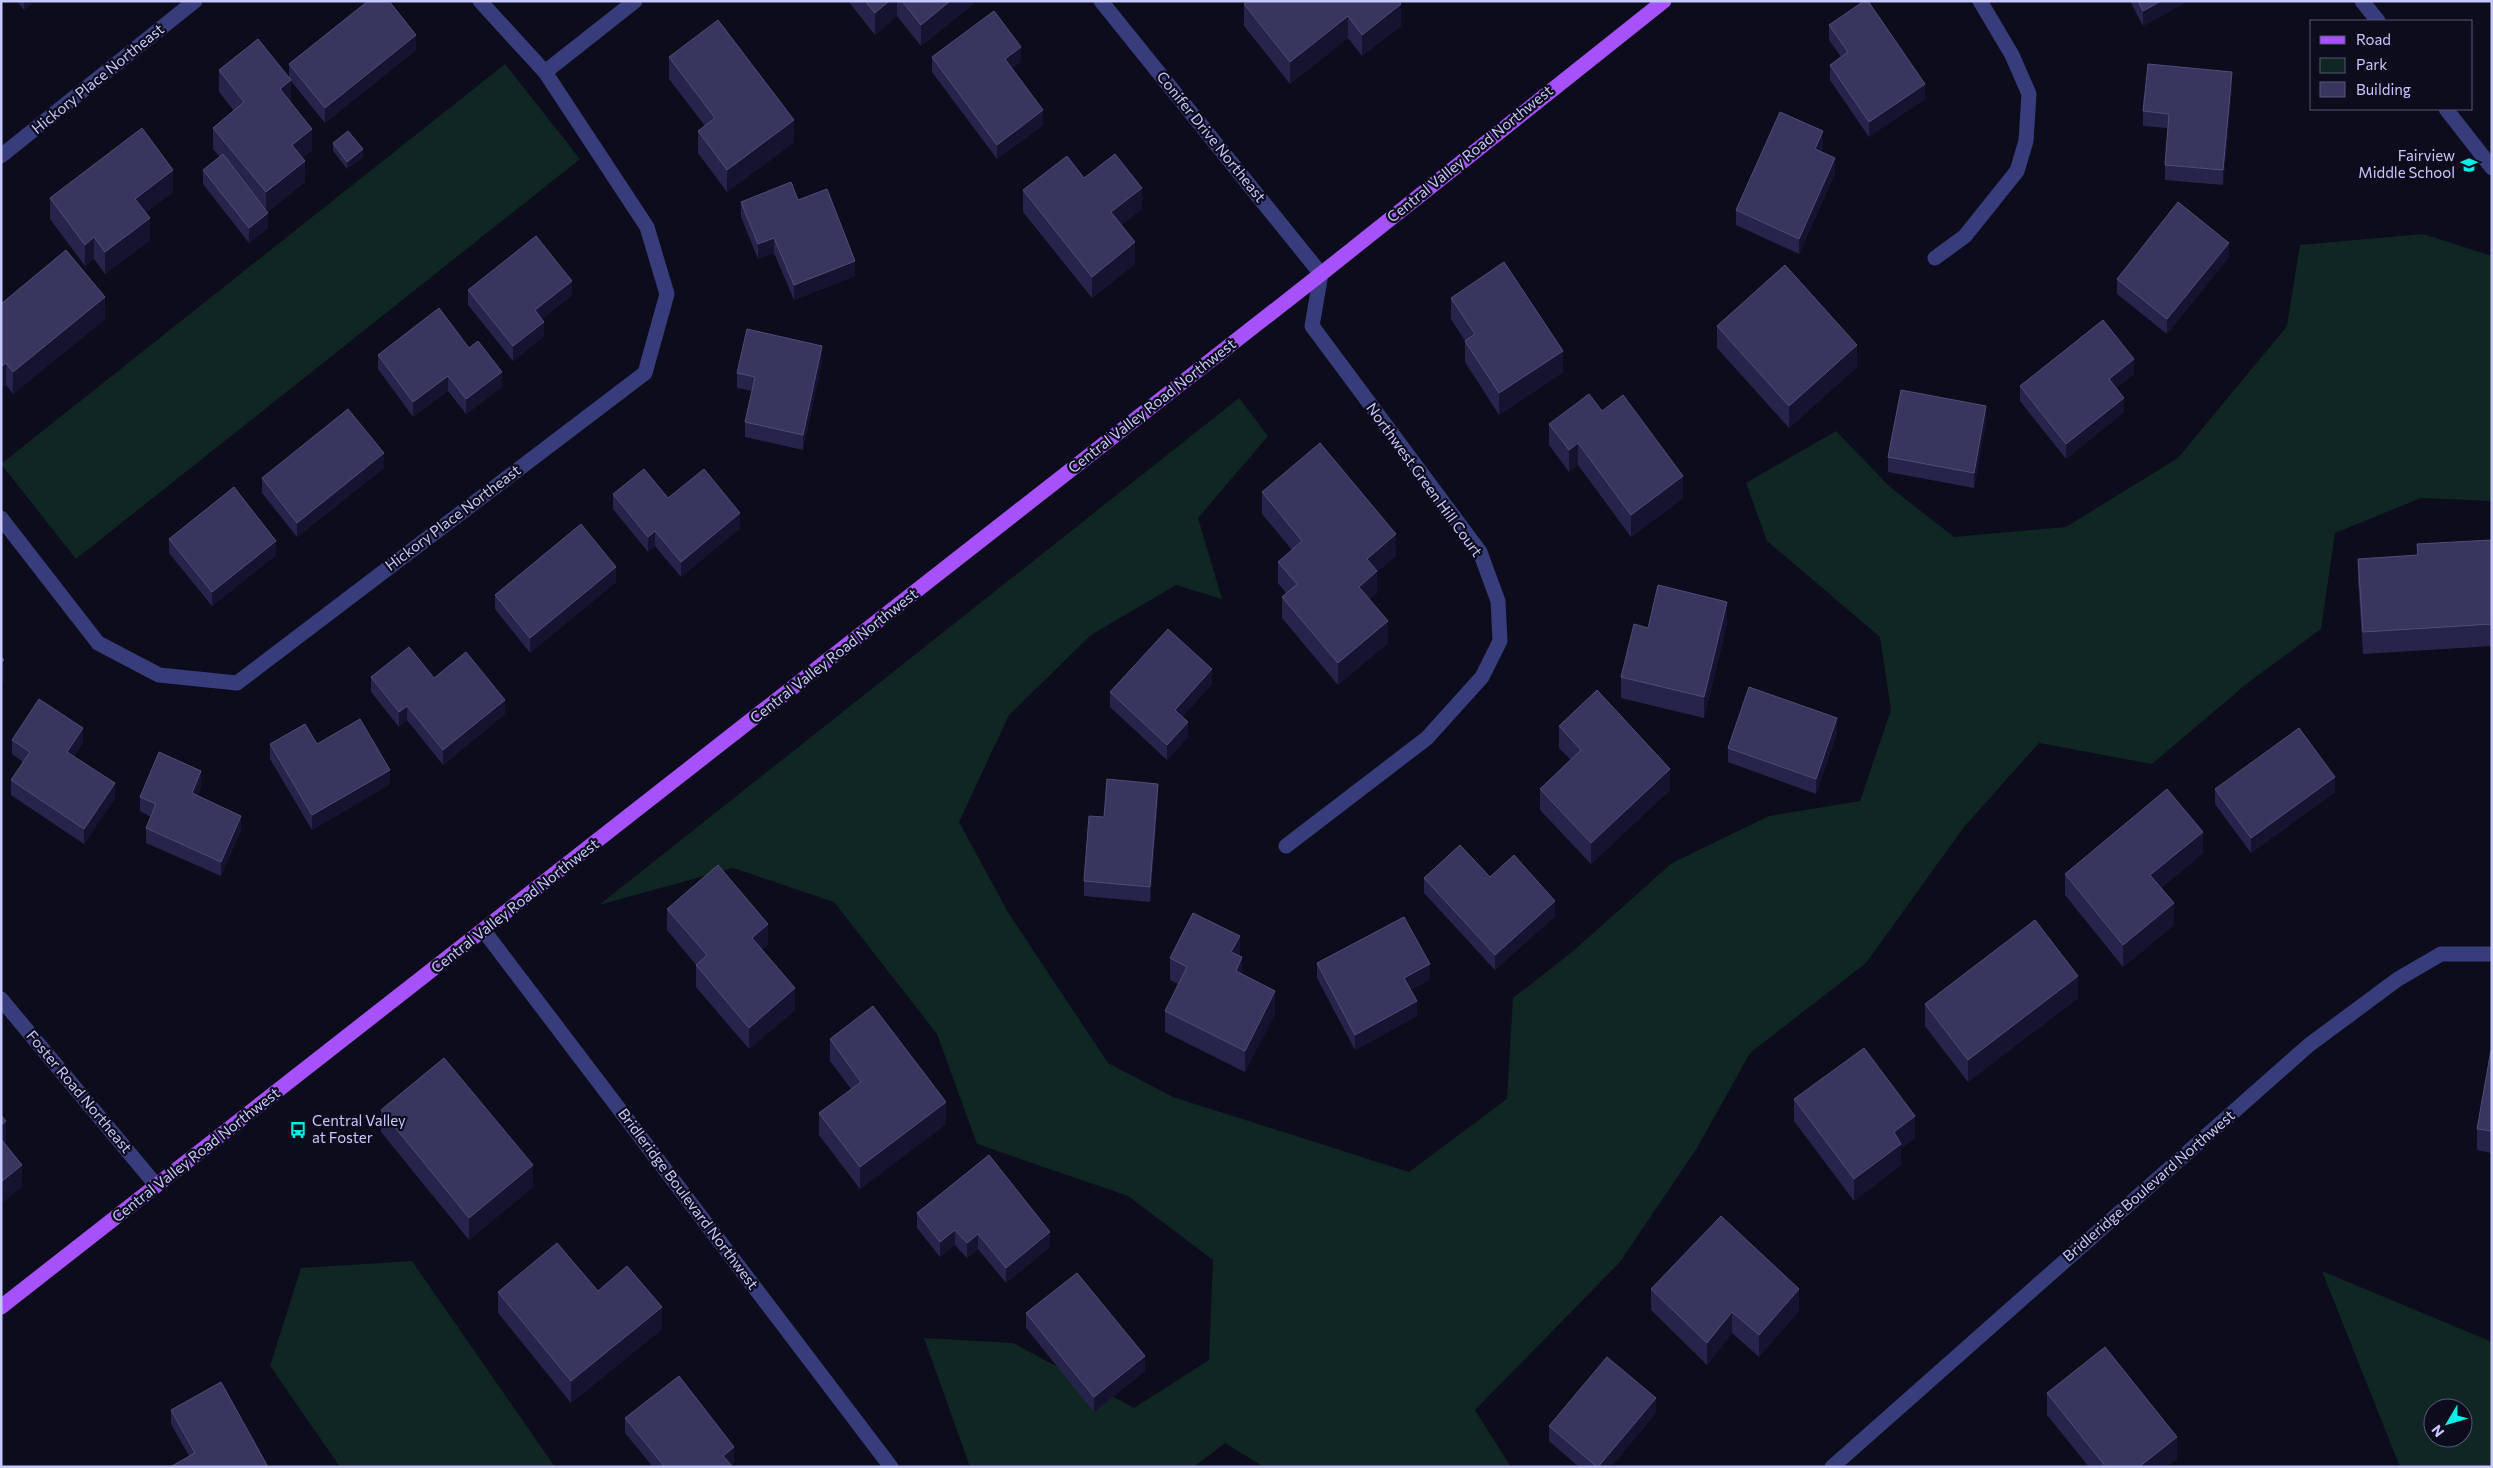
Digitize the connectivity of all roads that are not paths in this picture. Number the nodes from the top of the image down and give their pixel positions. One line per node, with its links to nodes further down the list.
1 (195, 1): 11 (street, Hickory Place Northeast)
2 (480, 1): 9 (street, Hickory Place Northeast)
3 (635, 1): 9 (street)
4 (1101, 1): 14 (street, Conifer Drive Northeast)
5 (1664, 1): 14 (main road, Central Valley Road Northwest)
6 (1980, 1): 13 (street)
7 (2362, 1): 8 (street)
8 (2377, 20)
9 (545, 72): 15 (street, Hickory Place Northeast)
10 (2447, 110): 12 (street)
11 (1, 156)
12 (2492, 168)
13 (1935, 258)
14 (1321, 274): 16 (street, Northwest Green Hill Court); 17 (main road, Central Valley Road Northwest)
15 (1, 518)
16 (1286, 846)
17 (484, 931): 20 (main road, Central Valley Road Northwest); 23 (street, Bridleridge Boulevard Northwest)
18 (2492, 954): 22 (street, Bridleridge Boulevard Northwest)
19 (1, 998): 20 (street, Foster Road Northeast)
20 (156, 1185): 21 (main road, Central Valley Road Northwest)
21 (1, 1307)
22 (1838, 1465)
23 (892, 1467)

